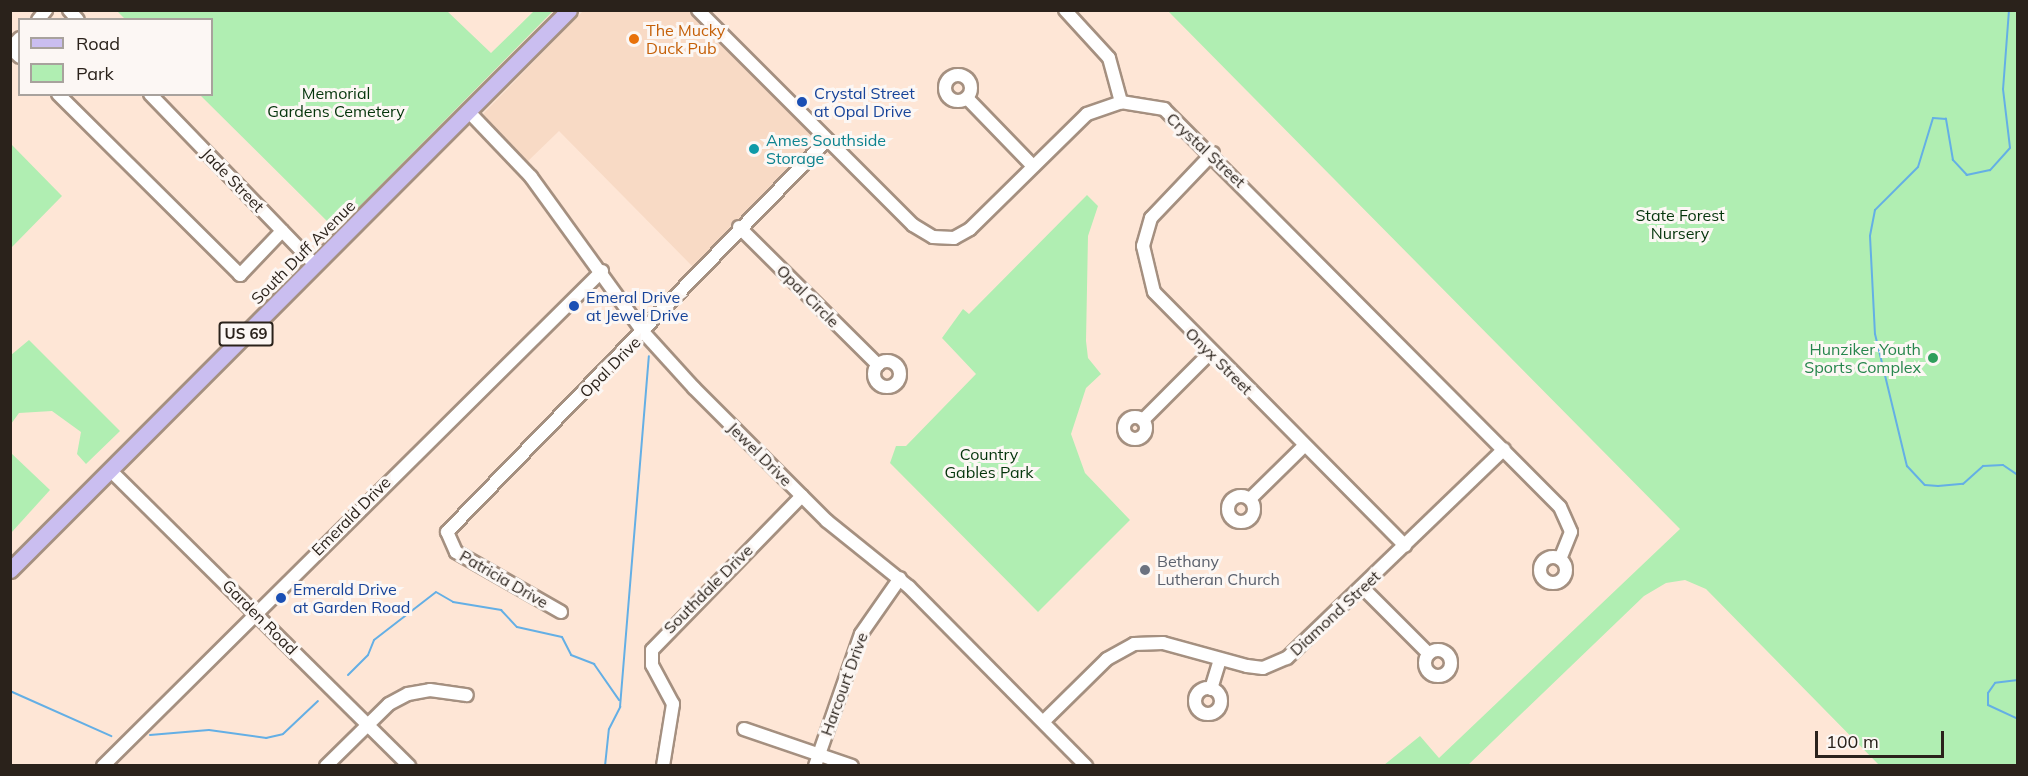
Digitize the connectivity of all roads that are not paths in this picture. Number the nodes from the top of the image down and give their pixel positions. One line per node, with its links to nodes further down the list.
1 (569, 10): 10 (main road, South Duff Avenue / US 69)
2 (698, 10): 11 (street, Crystal Street)
3 (1065, 10): 9 (street)
4 (18, 40): 5 (street)
5 (18, 55)
6 (60, 96): 15 (street)
7 (152, 96): 15 (street, Jade Street)
8 (967, 98): 13 (street)
9 (1121, 102): 12 (street, Crystal Street); 13 (street, Crystal Street)
10 (468, 111): 16 (main road, South Duff Avenue / US 69); 17 (street, Jewel Drive)
11 (827, 140): 13 (street, Crystal Street); 14 (street, Opal Drive)
12 (1213, 153): 19 (street, Onyx Street); 23 (street, Crystal Street)
13 (1034, 166)
14 (739, 227): 18 (street, Opal Drive); 20 (street, Opal Circle)
15 (282, 231): 16 (street, Jade Street)
16 (315, 265): 24 (main road, South Duff Avenue / US 69)
17 (602, 271): 18 (street, Jewel Drive); 33 (street, Emerald Drive)
18 (644, 333): 25 (street, Jewel Drive); 27 (street, Opal Drive)
19 (1210, 353): 21 (street); 22 (street, Onyx Street)
20 (878, 365)
21 (1143, 420)
22 (1304, 446): 26 (street); 28 (street, Onyx Street)
23 (1504, 449): 28 (street, Diamond Street); 29 (street, Crystal Street)
24 (111, 470): 30 (main road, South Duff Avenue / US 69); 33 (street, Garden Road)
25 (802, 496): 31 (street, Jewel Drive); 46 (street, Southdale Drive)
26 (1250, 499)
27 (448, 543): 34 (street, Patricia Drive)
28 (1405, 546): 32 (street, Diamond Street)
29 (1560, 559)
30 (10, 570)
31 (900, 578): 39 (street, Jewel Drive); 42 (street, Harcourt Drive)
32 (1363, 588): 35 (street); 36 (street, Diamond Street)
33 (255, 612): 40 (street, Garden Road); 43 (street, Emerald Drive)
34 (561, 612)
35 (1429, 654)
36 (1220, 660): 37 (street); 39 (street, Diamond Street)
37 (1211, 688)
38 (467, 695): 40 (street)
39 (1044, 721): 48 (street, Jewel Drive)
40 (368, 724): 44 (street); 45 (street, Garden Road)
41 (744, 729): 42 (street)
42 (817, 760): 47 (street)
43 (103, 765)
44 (327, 765)
45 (409, 765)
46 (663, 765)
47 (852, 765)
48 (1086, 765)

